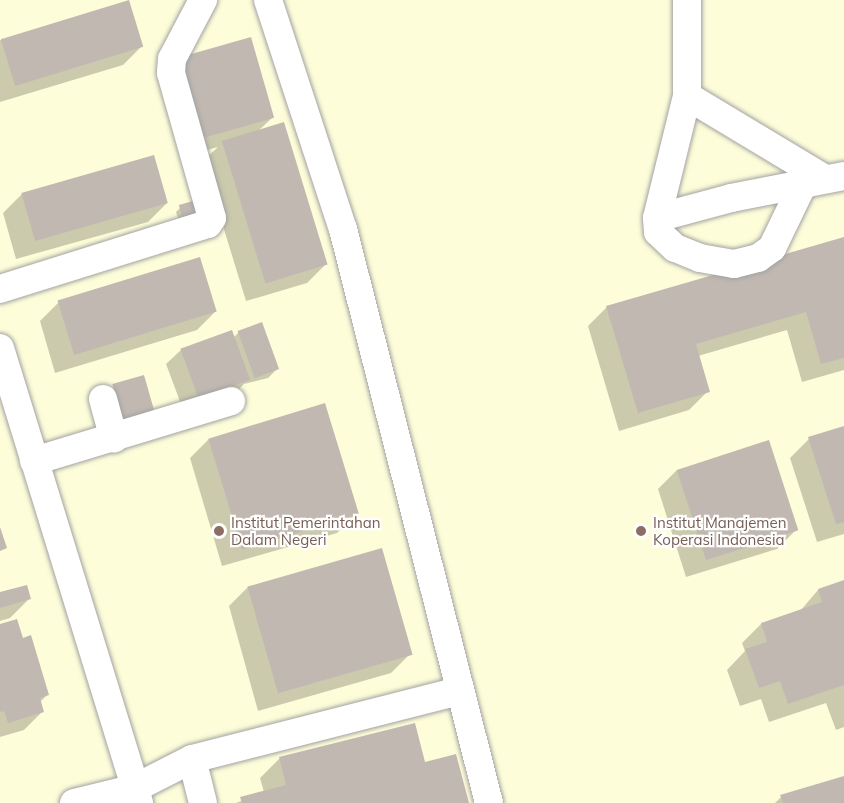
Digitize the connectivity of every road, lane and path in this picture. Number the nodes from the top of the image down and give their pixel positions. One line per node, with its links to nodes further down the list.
1 (203, 0): 7 (street)
2 (268, 0): 13 (street)
3 (687, 0): 4 (street)
4 (687, 96): 5 (street); 6 (street)
5 (824, 180): 6 (street); 6 (street)
6 (657, 218)
7 (0, 289)
8 (0, 348): 12 (street)
9 (103, 399): 11 (street)
10 (231, 401): 11 (street)
11 (114, 439): 12 (street)
12 (34, 461): 15 (street)
13 (458, 691): 14 (street); 18 (street)
14 (192, 759): 15 (street); 17 (street)
15 (137, 795): 16 (street)
16 (74, 803)
17 (203, 803)
18 (489, 803)

